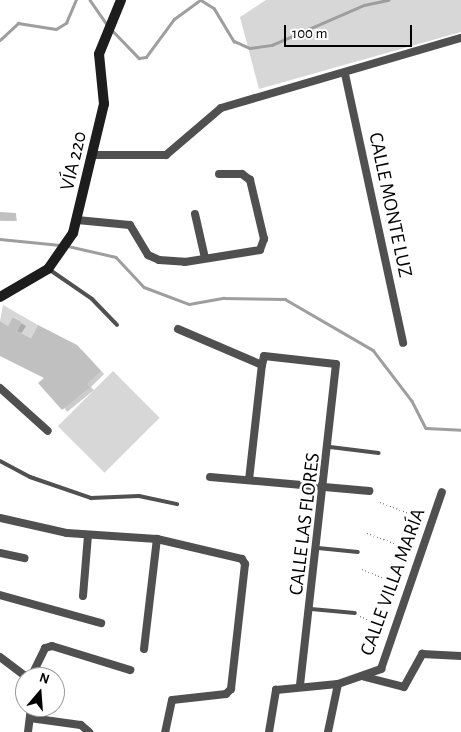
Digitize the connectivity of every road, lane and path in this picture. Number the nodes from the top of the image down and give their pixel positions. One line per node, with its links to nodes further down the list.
1 (121, 0): 4 (main road, VÍA 220)
2 (461, 38): 3 (street)
3 (345, 74): 4 (street); 13 (street, CALLE MONTE LUZ)
4 (95, 156): 7 (main road, VÍA 220)
5 (220, 174): 8 (street)
6 (195, 214): 8 (street)
7 (77, 220): 8 (street); 9 (main road, VÍA 220)
8 (205, 258)
9 (48, 269): 10 (main road, VÍA 220); 11 (lane)
10 (0, 297)
11 (117, 325)
12 (178, 329): 14 (street)
13 (403, 343)
14 (262, 366): 17 (street, CALLE LAS FLORES); 21 (street)
15 (0, 388): 16 (street)
16 (48, 431)
17 (330, 448): 18 (lane); 22 (street, CALLE LAS FLORES)
18 (380, 453)
19 (0, 461): 26 (lane)
20 (210, 477): 21 (street)
21 (249, 480): 22 (street)
22 (326, 487): 23 (street); 32 (street, CALLE LAS FLORES)
23 (369, 491)
24 (442, 492): 28 (street, CALLE VILLA MARÍA)
25 (380, 502): 28 (path)
26 (177, 504)
27 (0, 518): 30 (street)
28 (432, 522): 35 (street, CALLE VILLA MARÍA)
29 (367, 533): 35 (path)
30 (88, 535): 31 (street); 40 (street)
31 (157, 539): 45 (street); 57 (street)
32 (318, 548): 34 (lane); 41 (street, CALLE LAS FLORES)
33 (0, 552): 36 (street)
34 (358, 552)
35 (421, 553): 38 (street, CALLE VILLA MARÍA)
36 (24, 558)
37 (362, 569): 38 (path)
38 (409, 588): 44 (street, CALLE VILLA MARÍA)
39 (0, 595): 43 (street)
40 (83, 596)
41 (311, 609): 42 (lane); 53 (street, CALLE LAS FLORES)
42 (357, 614): 44 (path)
43 (101, 623)
44 (394, 630): 51 (street, CALLE VILLA MARÍA)
45 (144, 649)
46 (461, 656): 51 (street)
47 (0, 657): 49 (street)
48 (36, 667): 50 (street)
49 (15, 668)
50 (130, 670)
51 (366, 677): 52 (street, CALLE VILLA MARÍA)
52 (338, 684): 53 (street, CALLE VILLA MARÍA); 59 (street)
53 (300, 687): 58 (street, CALLE VILLA MARÍA)
54 (30, 718): 55 (street); 56 (street)
55 (88, 730)
56 (28, 732)
57 (165, 732)
58 (269, 732)
59 (328, 732)

